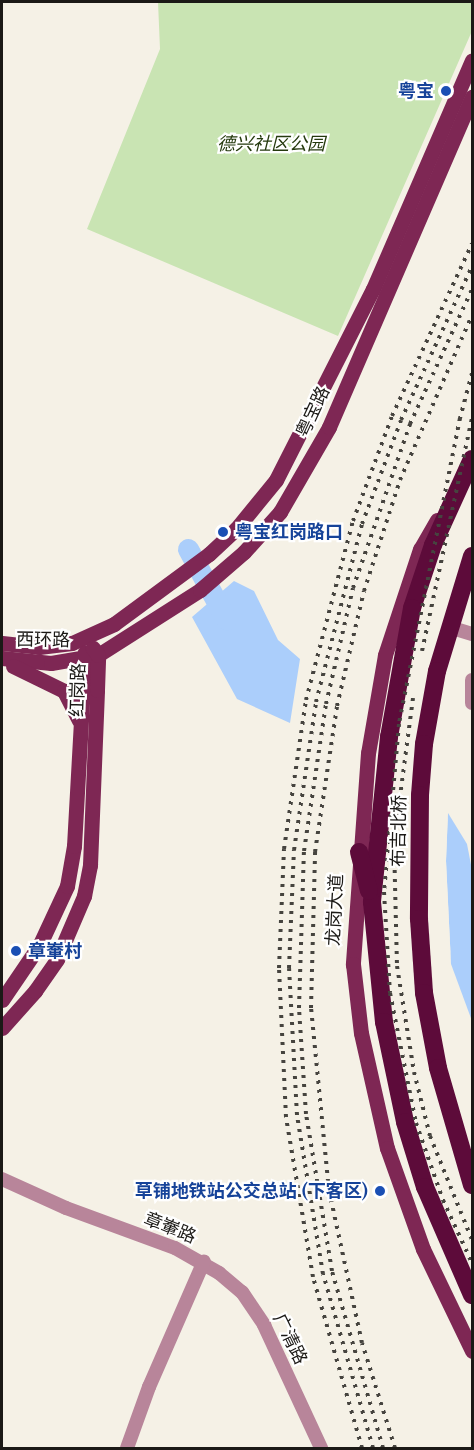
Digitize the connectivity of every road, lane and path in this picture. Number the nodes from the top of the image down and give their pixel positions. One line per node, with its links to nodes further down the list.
1 (472, 60): 7 (main road, 粤宝路)
2 (472, 97): 9 (main road, 粤宝路)
3 (470, 465): 12 (highway, 龙岗大道); 16 (main road, 龙岗大道)
4 (472, 556): 5 (highway)
5 (449, 627): 6 (street); 21 (highway, 布吉北桥)
6 (472, 634)
7 (85, 640): 8 (main road, 西环路); 9 (main road, 红岗路)
8 (2, 643)
9 (91, 657): 10 (main road, 西环路); 14 (main road, 红岗路); 19 (main road, 红岗路)
10 (2, 660): 14 (main road)
11 (472, 680): 13 (street)
12 (396, 701): 15 (highway, 布吉北桥)
13 (472, 703)
14 (80, 729): 18 (main road, 红岗路)
15 (379, 825): 17 (highway, 龙岗大道)
16 (359, 852): 17 (highway); 24 (main road, 龙岗大道)
17 (372, 902): 23 (highway, 龙岗大道)
18 (2, 1000)
19 (2, 1028)
20 (2, 1179): 22 (street, 章輋路)
21 (472, 1185)
22 (204, 1261): 25 (street, 章輋路); 26 (street, 广清路)
23 (472, 1295)
24 (472, 1351)
25 (127, 1449)
26 (321, 1449)

